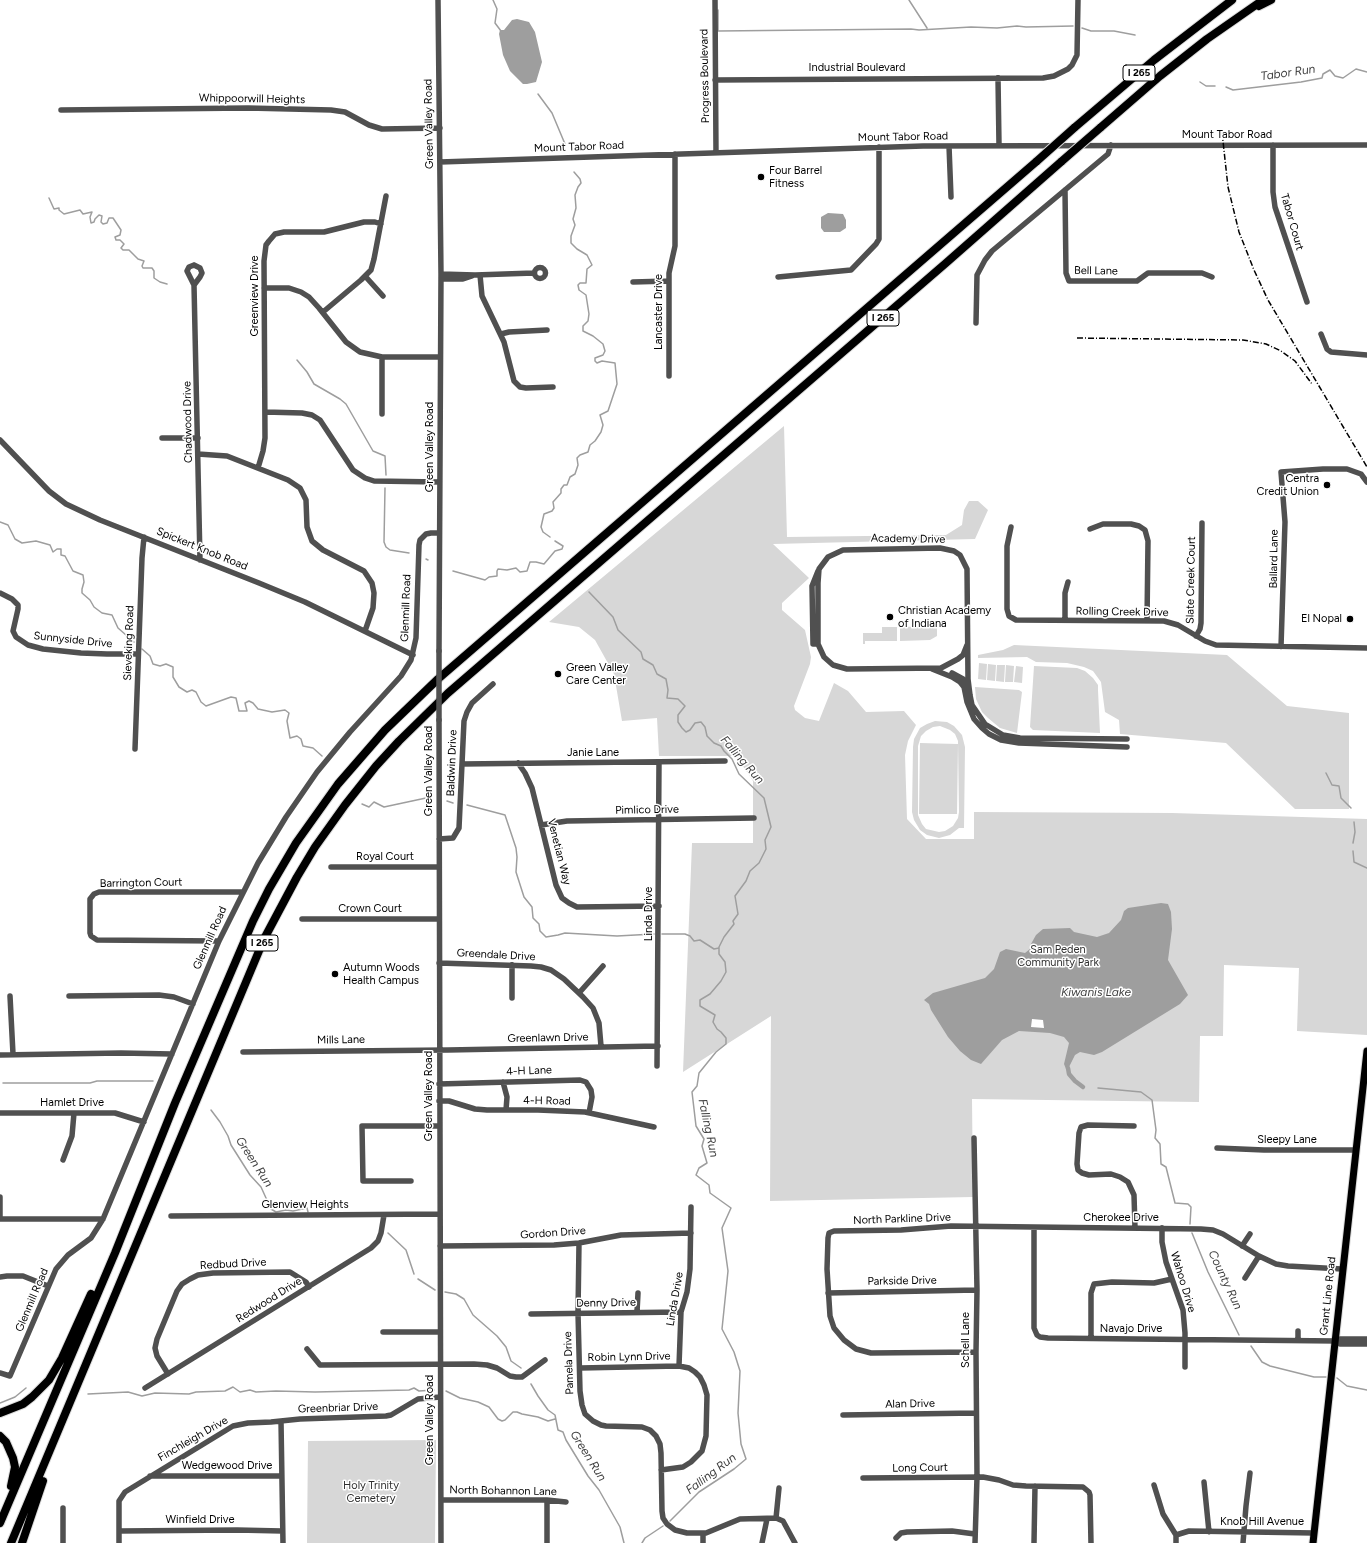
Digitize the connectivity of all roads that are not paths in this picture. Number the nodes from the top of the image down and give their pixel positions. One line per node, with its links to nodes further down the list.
1 (438, 0): 11 (street, Green Valley Road)
2 (715, 0): 9 (street, Progress Boulevard)
3 (1078, 0): 8 (street, Industrial Boulevard)
4 (1232, 0): 135 (highway, I 265, bridge)
5 (1263, 0): 7 (highway, I 265)
6 (1271, 0): 7 (highway)
7 (1234, 20): 181 (highway, I 265, bridge)
8 (998, 78): 9 (street, Industrial Boulevard); 13 (street)
9 (715, 80): 18 (street, Progress Boulevard)
10 (61, 110): 11 (street, Whippoorwill Heights)
11 (440, 128): 20 (street, Green Valley Road)
12 (1367, 144): 15 (street, Mount Tabor Road)
13 (999, 145): 14 (street, Mount Tabor Road); 16 (street, Mount Tabor Road)
14 (1111, 145): 15 (street, Mount Tabor Road); 21 (street)
15 (1272, 145): 36 (street, Tabor Court)
16 (949, 146): 17 (street, Mount Tabor Road); 23 (street)
17 (879, 147): 18 (street, Mount Tabor Road); 29 (street)
18 (716, 153): 19 (street, Mount Tabor Road)
19 (675, 154): 20 (street, Mount Tabor Road); 32 (street, Lancaster Drive)
20 (440, 162): 28 (street, Green Valley Road)
21 (1065, 190): 30 (street, Bell Lane); 38 (street)
22 (386, 196): 24 (street)
23 (951, 197)
24 (381, 224): 27 (street); 34 (street, Greenview Drive)
25 (534, 273): 26 (street)
26 (477, 275): 28 (street); 40 (street)
27 (365, 276): 35 (street); 37 (street)
28 (441, 276): 44 (street, Green Valley Road)
29 (778, 277)
30 (1212, 277)
31 (633, 282): 32 (street)
32 (669, 282): 45 (street, Lancaster Drive)
33 (194, 284): 50 (street, Chadwood Drive)
34 (264, 288): 37 (street); 47 (street, Greenview Drive)
35 (383, 296)
36 (1307, 302)
37 (323, 312): 43 (street)
38 (976, 323)
39 (547, 330): 40 (street)
40 (501, 334): 46 (street)
41 (1321, 334): 42 (street)
42 (1367, 355)
43 (382, 357): 44 (street); 48 (street)
44 (440, 357): 54 (street, Green Valley Road)
45 (669, 376)
46 (553, 387)
47 (265, 412): 53 (street, Greenview Drive); 54 (street)
48 (382, 414)
49 (162, 438): 50 (street)
50 (198, 438): 52 (street, Chadwood Drive)
51 (0, 440): 60 (street, Spickert Knob Road)
52 (198, 454): 53 (street); 61 (street, Chadwood Drive)
53 (258, 468): 66 (street)
54 (439, 482): 59 (street, Green Valley Road)
55 (1367, 482): 69 (street, Ballard Lane)
56 (1202, 523): 67 (street, Slate Creek Court)
57 (1011, 527): 64 (street, Rolling Creek Drive)
58 (1090, 529): 65 (street)
59 (440, 532): 72 (street, Glenmill Road); 89 (street, Green Valley Road, bridge)
60 (144, 537): 61 (street, Spickert Knob Road); 71 (street, Sieveking Road)
61 (200, 560): 66 (street, Spickert Knob Road)
62 (1068, 582): 64 (street)
63 (0, 593): 71 (street, Sunnyside Drive)
64 (1065, 620): 65 (street, Rolling Creek Drive)
65 (1147, 621): 67 (street, Rolling Creek Drive)
66 (365, 631): 72 (street, Spickert Knob Road)
67 (1196, 636): 69 (street, Rolling Creek Drive)
68 (967, 645): 73 (street); 74 (street, Academy Drive); 78 (street, Academy Drive)
69 (1281, 647): 70 (street, Rolling Creek Drive)
70 (1367, 648)
71 (138, 654): 81 (street, Sieveking Road)
72 (413, 655): 92 (street, Glenmill Road)
73 (948, 666): 74 (street, Academy Drive); 75 (street)
74 (930, 668): 76 (street)
75 (948, 672): 76 (street); 78 (street)
76 (941, 673): 80 (street)
77 (493, 684): 85 (street, Baldwin Drive)
78 (968, 686): 79 (street, Academy Drive)
79 (1127, 739)
80 (1127, 747)
81 (135, 749)
82 (725, 761): 83 (street, Janie Lane)
83 (659, 762): 84 (street, Janie Lane); 87 (street, Linda Drive)
84 (518, 763): 85 (street, Janie Lane); 88 (street, Venetian Way)
85 (462, 764): 89 (street, Baldwin Drive)
86 (754, 818): 87 (street, Pimlico Drive)
87 (659, 819): 88 (street, Pimlico Drive); 93 (street, Linda Drive)
88 (541, 825): 93 (street, Venetian Way)
89 (439, 839): 91 (street, Green Valley Road)
90 (331, 867): 91 (street, Royal Court)
91 (439, 867): 95 (street, Green Valley Road)
92 (242, 892): 96 (street, Glenmill Road); 96 (street, Barrington Court)
93 (659, 906): 106 (street, Linda Drive)
94 (302, 919): 95 (street, Crown Court)
95 (439, 919): 97 (street, Green Valley Road)
96 (219, 941): 104 (street, Glenmill Road)
97 (439, 963): 98 (street, Greendale Drive); 107 (street, Green Valley Road)
98 (512, 965): 100 (street, Greendale Drive); 103 (street)
99 (603, 966): 100 (street)
100 (579, 993): 105 (street, Greendale Drive)
101 (10, 996): 110 (street)
102 (69, 996): 104 (street)
103 (512, 998)
104 (192, 1004): 111 (street, Glenmill Road)
105 (600, 1046): 106 (street, Greenlawn Drive); 107 (street, Greenlawn Drive)
106 (658, 1046): 113 (street, Linda Drive)
107 (439, 1050): 109 (street, Mills Lane); 115 (street, Green Valley Road)
108 (1367, 1051): 127 (main road, Grant Line Road)
109 (243, 1052)
110 (13, 1054): 111 (street); 112 (street)
111 (172, 1054): 121 (street, Glenmill Road)
112 (0, 1055)
113 (657, 1066)
114 (504, 1082): 115 (street, 4-H Lane); 117 (street); 120 (street, 4-H Lane)
115 (439, 1084): 116 (street, Green Valley Road)
116 (439, 1101): 117 (street, 4-H Road); 122 (street, Green Valley Road)
117 (506, 1110): 120 (street, 4-H Road)
118 (0, 1113): 119 (street, Hamlet Drive)
119 (74, 1113): 121 (street, Hamlet Drive); 128 (street)
120 (589, 1113): 124 (street, 4-H Road)
121 (144, 1122): 137 (street, Glenmill Road)
122 (440, 1126): 129 (street); 132 (street, Green Valley Road)
123 (1134, 1126): 140 (street)
124 (654, 1127)
125 (974, 1138): 138 (street, Schell Lane)
126 (1217, 1148): 127 (street, Sleepy Lane)
127 (1356, 1150): 148 (main road, Grant Line Road)
128 (63, 1160)
129 (411, 1181)
130 (0, 1197): 136 (street)
131 (691, 1207): 142 (street, Linda Drive)
132 (440, 1214): 133 (street, Glenview Heights); 145 (street, Green Valley Road)
133 (384, 1215): 134 (street, Glenview Heights); 153 (street, Redwood Drive)
134 (171, 1216)
135 (129, 1218): 182 (highway); 204 (highway, I 265)
136 (0, 1219): 137 (street)
137 (103, 1219): 152 (street, Glenmill Road)
138 (976, 1226): 139 (street, Cherokee Drive); 154 (street, Schell Lane); 156 (street, North Parkline Drive)
139 (1034, 1228): 140 (street, Cherokee Drive); 164 (street, Navajo Drive)
140 (1135, 1228): 141 (street, Cherokee Drive)
141 (1162, 1228): 146 (street, Cherokee Drive); 151 (street, Wahoo Drive)
142 (690, 1233): 144 (street, Gordon Drive); 158 (street, Linda Drive)
143 (1250, 1234): 146 (street)
144 (579, 1243): 145 (street, Gordon Drive); 159 (street, Pamela Drive)
145 (440, 1246): 163 (street, Green Valley Road)
146 (1242, 1246): 147 (street, Cherokee Drive)
147 (1259, 1256): 148 (street, Cherokee Drive); 150 (street)
148 (1342, 1269): 168 (main road, Grant Line Road)
149 (0, 1277): 152 (street)
150 (1245, 1278)
151 (1172, 1279): 164 (street); 165 (street, Wahoo Drive)
152 (48, 1286): 177 (street, Glenmill Road)
153 (309, 1287): 178 (street, Redwood Drive); 178 (street, Redbud Drive)
154 (977, 1290): 156 (street, Parkside Drive); 171 (street, Schell Lane)
155 (638, 1293): 157 (street)
156 (828, 1293): 171 (street)
157 (637, 1312): 158 (street, Denny Drive); 159 (street, Denny Drive)
158 (681, 1312): 174 (street, Linda Drive)
159 (578, 1313): 160 (street, Denny Drive); 176 (street, Pamela Drive)
160 (531, 1314)
161 (1298, 1331): 167 (street)
162 (383, 1332): 163 (street)
163 (440, 1332): 173 (street, Green Valley Road)
164 (1092, 1338): 165 (street, Navajo Drive)
165 (1185, 1339): 167 (street, Navajo Drive); 175 (street, Wahoo Drive)
166 (1367, 1339): 168 (street)
167 (1298, 1340): 168 (street, Navajo Drive)
168 (1336, 1341): 169 (street); 210 (main road, Grant Line Road)
169 (1367, 1344)
170 (308, 1349): 173 (street)
171 (976, 1352): 183 (street, Schell Lane)
172 (545, 1360): 173 (street)
173 (440, 1364): 180 (street, Green Valley Road)
174 (679, 1366): 176 (street, Robin Lynn Drive); 187 (street)
175 (1185, 1367)
176 (580, 1368): 187 (street, Pamela Drive)
177 (0, 1373)
178 (168, 1374): 179 (street, Redwood Drive)
179 (145, 1388)
180 (440, 1397): 185 (street, Greenbriar Drive); 197 (street, Green Valley Road)
181 (71, 1401): 214 (highway, I 265); 215 (highway)
182 (0, 1413)
183 (976, 1413): 184 (street, Alan Drive); 191 (street, Schell Lane)
184 (843, 1415)
185 (281, 1421): 189 (street, Finchleigh Drive); 190 (street)
186 (0, 1436): 201 (highway)
187 (661, 1470): 209 (street, Pamela Drive)
188 (1250, 1473): 208 (street)
189 (150, 1476): 190 (street, Wedgewood Drive); 205 (street, Finchleigh Drive)
190 (281, 1476): 206 (street)
191 (977, 1477): 192 (street, Long Court); 195 (street, Long Court); 211 (street, Schell Lane)
192 (863, 1478)
193 (1204, 1482): 207 (street)
194 (1154, 1485): 212 (street)
195 (1035, 1486): 225 (street); 226 (street, Long Court)
196 (779, 1488): 202 (street)
197 (440, 1500): 198 (street, North Bohannon Lane); 219 (street, Green Valley Road)
198 (547, 1500): 199 (street, North Bohannon Lane); 220 (street)
199 (566, 1502)
200 (63, 1508): 216 (street)
201 (0, 1518)
202 (776, 1518): 203 (street, Pamela Drive); 223 (street)
203 (767, 1519): 209 (street, Pamela Drive); 222 (street)
204 (0, 1523)
205 (119, 1531): 206 (street, Winfield Drive); 217 (street)
206 (282, 1531): 218 (street)
207 (1209, 1532): 208 (street, Knob Hill Avenue); 212 (street, Knob Hill Avenue)
208 (1244, 1532): 210 (street, Knob Hill Avenue); 228 (street)
209 (703, 1533): 221 (street)
210 (1314, 1533): 229 (main road, Grant Line Road)
211 (975, 1534): 213 (street); 224 (street, Schell Lane)
212 (1176, 1535): 227 (street)
213 (896, 1538)
214 (11, 1543)
215 (22, 1543)
216 (63, 1543)
217 (119, 1543)
218 (283, 1543)
219 (441, 1543)
220 (547, 1543)
221 (703, 1543)
222 (762, 1543)
223 (795, 1543)
224 (975, 1543)
225 (1034, 1543)
226 (1091, 1543)
227 (1176, 1543)
228 (1243, 1543)
229 (1313, 1543)

